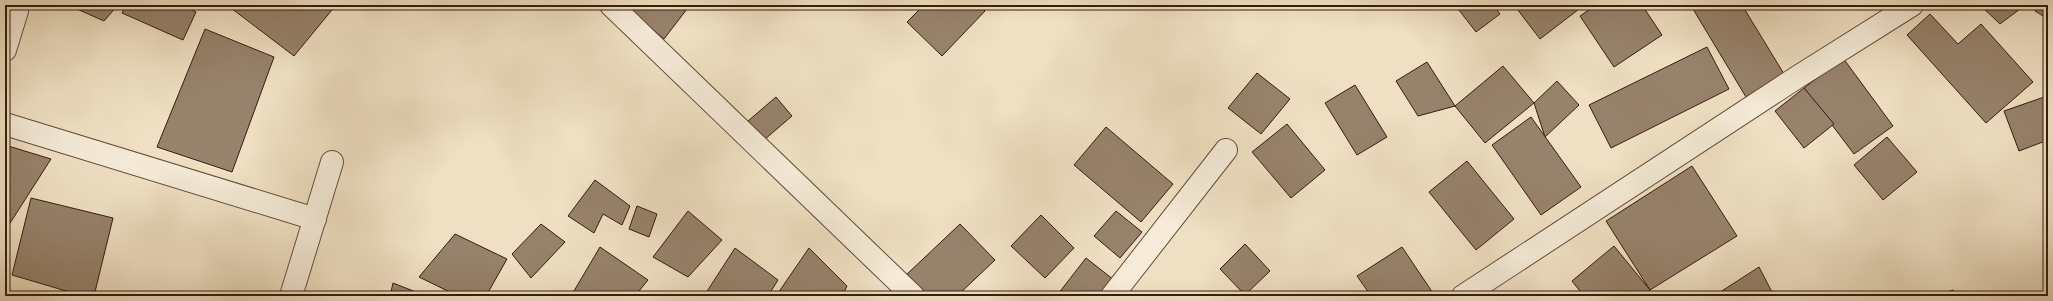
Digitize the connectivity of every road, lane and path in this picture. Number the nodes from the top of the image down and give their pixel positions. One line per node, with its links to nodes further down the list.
1 (17, 5): 4 (street)
2 (611, 5): 10 (street)
3 (1912, 5): 12 (street)
4 (5, 50)
5 (5, 124): 8 (street)
6 (1226, 150): 11 (street)
7 (332, 162): 8 (street)
8 (314, 219): 9 (street)
9 (291, 296)
10 (913, 296)
11 (1112, 296)
12 (1463, 296)

